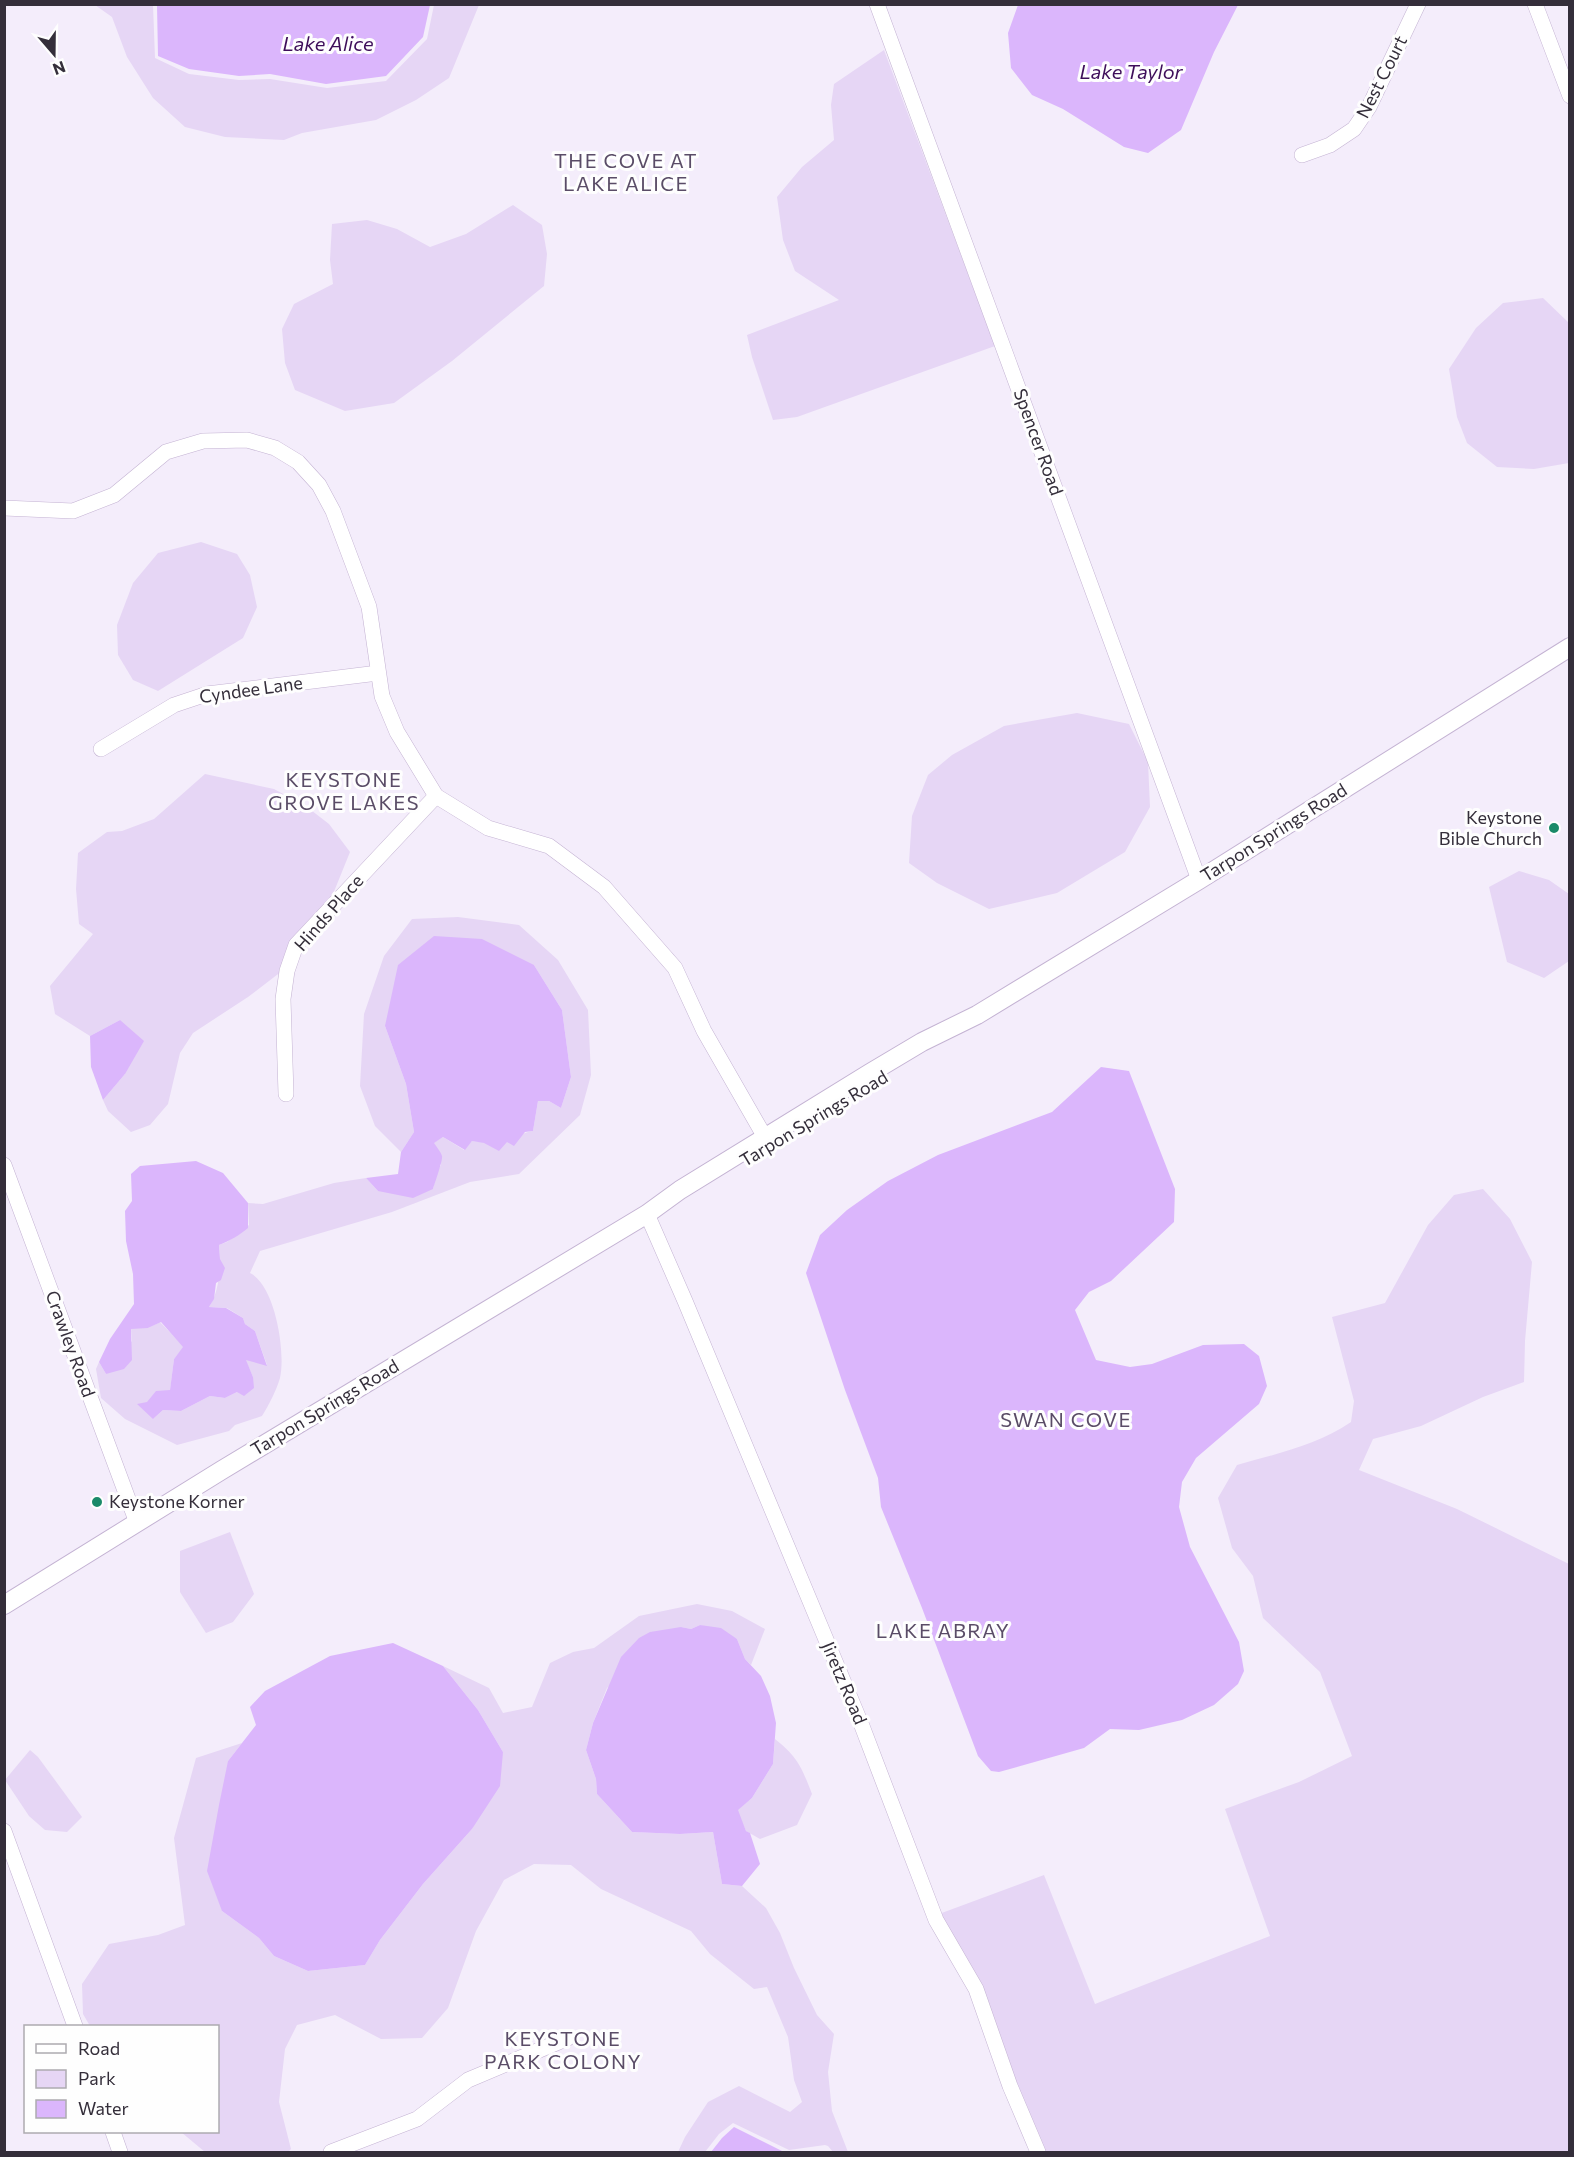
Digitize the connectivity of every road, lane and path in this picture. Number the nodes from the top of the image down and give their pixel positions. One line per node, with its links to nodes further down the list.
1 (878, 4): 11 (street, Spencer Road)
2 (1418, 4): 5 (street, Nest Court)
3 (1536, 4): 4 (street)
4 (1569, 96)
5 (1302, 155)
6 (4, 508): 8 (street)
7 (1569, 647): 11 (main road, Tarpon Springs Road)
8 (378, 674): 9 (street, Cyndee Lane); 10 (street)
9 (101, 749)
10 (436, 796): 12 (street, Hinds Place); 13 (street)
11 (1198, 880): 13 (main road, Tarpon Springs Road)
12 (285, 1094)
13 (768, 1141): 15 (main road, Tarpon Springs Road)
14 (4, 1164): 16 (street, Crawley Road)
15 (647, 1214): 16 (main road, Tarpon Springs Road); 24 (street, Jiretz Road)
16 (137, 1523): 17 (main road, Tarpon Springs Road)
17 (4, 1605)
18 (4, 1831): 19 (street)
19 (75, 2025)
20 (568, 2038): 23 (street)
21 (113, 2133): 22 (street)
22 (120, 2152)
23 (331, 2152)
24 (1038, 2152)

